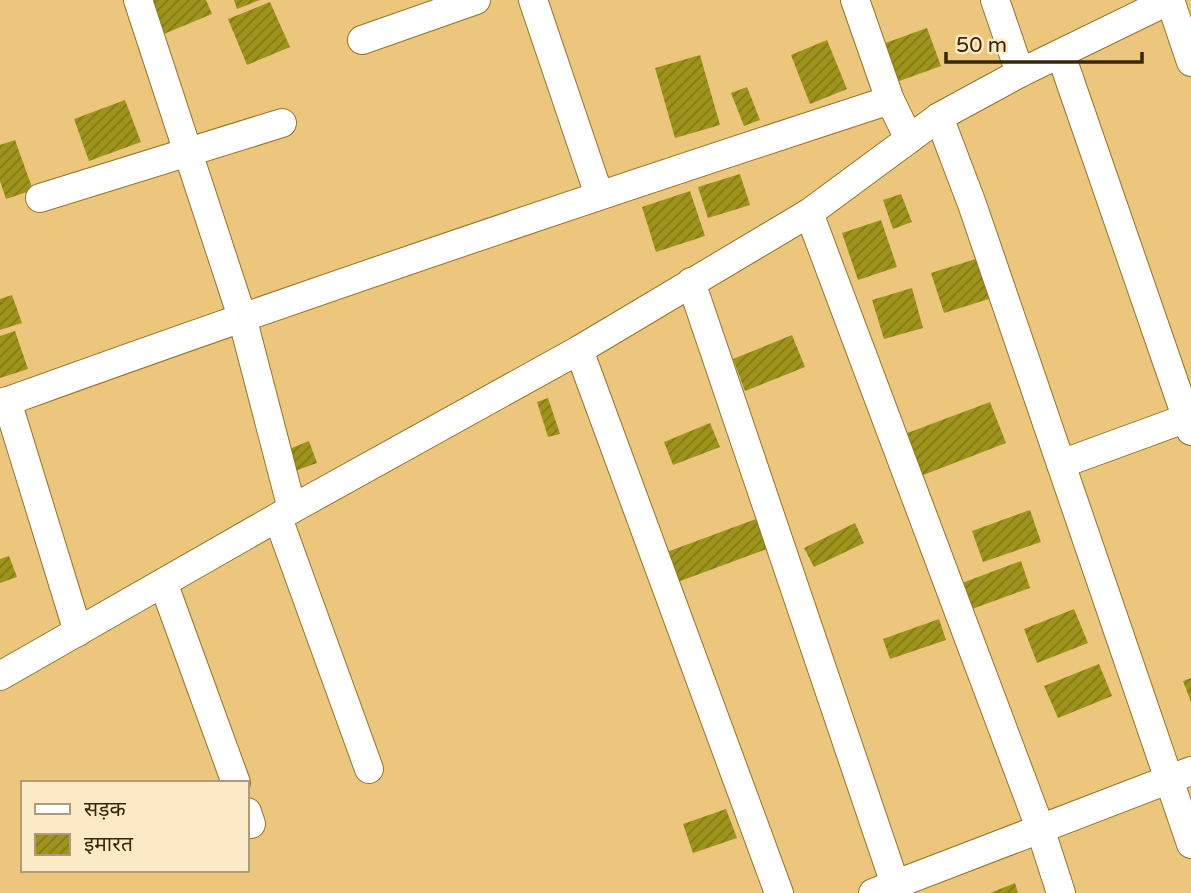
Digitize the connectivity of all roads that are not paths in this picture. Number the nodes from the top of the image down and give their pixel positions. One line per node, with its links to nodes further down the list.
1 (138, 0): 15 (street)
2 (476, 0): 7 (street)
3 (533, 0): 16 (street)
4 (855, 0): 11 (street)
5 (995, 0): 10 (street)
6 (1170, 0): 8 (street); 9 (street)
7 (362, 40)
8 (1061, 55): 10 (street); 23 (street)
9 (1191, 62)
10 (1020, 74): 12 (street)
11 (890, 100): 14 (street); 16 (street)
12 (939, 117): 14 (street); 24 (street)
13 (282, 123): 15 (street)
14 (909, 139): 18 (street)
15 (187, 154): 17 (street); 20 (street)
16 (599, 195): 20 (street)
17 (40, 198)
18 (809, 213): 19 (street); 32 (street)
19 (691, 282): 21 (street); 34 (street)
20 (242, 317): 22 (street); 25 (street)
21 (579, 350): 25 (street); 35 (street)
22 (3, 403): 27 (street)
23 (1189, 425): 24 (street)
24 (1061, 464): 30 (street)
25 (285, 514): 26 (street); 29 (street)
26 (164, 585): 27 (street); 31 (street)
27 (78, 632): 28 (street)
28 (0, 676)
29 (369, 769)
30 (1180, 775): 32 (street); 33 (street)
31 (235, 781)
32 (1040, 828): 34 (street); 36 (street)
33 (1191, 844)
34 (889, 890)
35 (779, 893)
36 (1060, 893)

